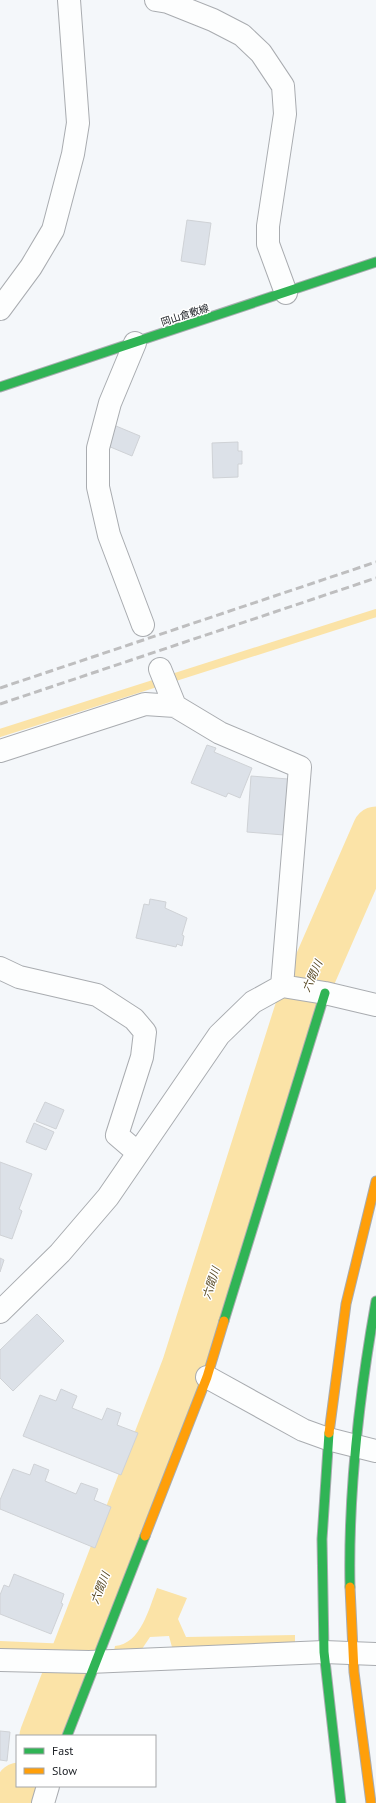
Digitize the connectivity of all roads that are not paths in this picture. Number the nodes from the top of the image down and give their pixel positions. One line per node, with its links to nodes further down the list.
1 (69, 0): 5 (street)
2 (156, 0): 4 (street)
3 (376, 262): 4 (street, 岡山倉敷線)
4 (286, 294): 6 (street, 岡山倉敷線)
5 (0, 309)
6 (135, 344): 7 (street, 岡山倉敷線); 8 (street)
7 (0, 387)
8 (143, 625)
9 (163, 676): 10 (street)
10 (175, 706): 11 (street); 13 (street)
11 (0, 751)
12 (0, 968): 16 (street)
13 (288, 986): 14 (street); 16 (street)
14 (322, 992): 15 (street); 20 (street)
15 (376, 1005)
16 (138, 1153): 19 (street)
17 (376, 1181): 21 (street)
18 (376, 1301): 22 (street)
19 (0, 1312)
20 (207, 1377): 21 (street); 28 (street)
21 (328, 1439): 22 (street); 24 (street)
22 (354, 1446): 23 (street); 25 (street)
23 (376, 1451)
24 (324, 1652): 25 (street); 28 (street); 33 (street)
25 (352, 1654): 26 (street); 31 (street)
26 (376, 1654)
27 (0, 1660): 28 (street)
28 (92, 1662): 29 (street)
29 (67, 1735)
30 (48, 1787): 32 (street)
31 (371, 1802)
32 (43, 1803)
33 (341, 1803)

